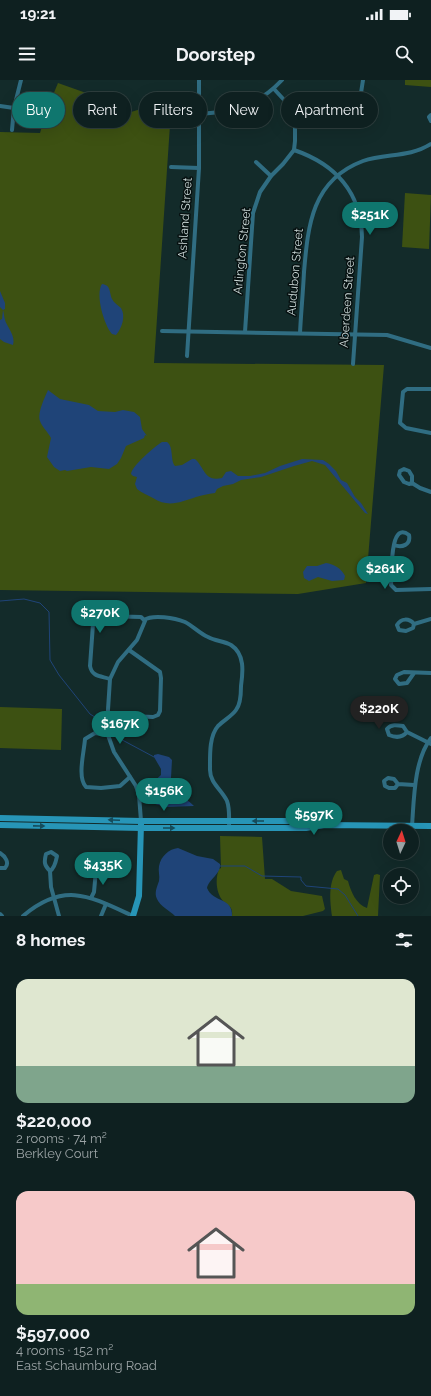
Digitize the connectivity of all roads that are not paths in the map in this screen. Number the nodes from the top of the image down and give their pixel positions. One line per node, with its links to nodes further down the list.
1 (21, 80): 6 (street)
2 (199, 80): 7 (street, Ashland Street)
3 (282, 80): 5 (street)
4 (363, 80): 8 (street)
5 (274, 89): 11 (street); 16 (street)
6 (18, 92)
7 (199, 92)
8 (361, 92)
9 (0, 106): 10 (street)
10 (12, 108)
11 (207, 113)
12 (431, 115): 13 (street)
13 (431, 121)
14 (200, 128): 19 (street, Ashland Street)
15 (431, 144): 21 (street, Audubon Street)
16 (294, 150): 20 (street, Arlington Street); 21 (street, Aberdeen Street)
17 (256, 162): 20 (street)
18 (171, 167): 19 (street)
19 (199, 168): 25 (street, Ashland Street)
20 (271, 176): 26 (street, Arlington Street)
21 (338, 176): 23 (street, Aberdeen Street); 27 (street, Audubon Street)
22 (369, 216): 23 (street)
23 (360, 218): 28 (street, Aberdeen Street)
24 (162, 331): 25 (street)
25 (188, 332): 26 (street); 30 (street, Ashland Street)
26 (245, 332): 27 (street)
27 (300, 333): 28 (street)
28 (355, 334): 29 (street); 31 (street, Aberdeen Street)
29 (431, 348)
30 (187, 356)
31 (353, 364)
32 (431, 389): 33 (street)
33 (431, 433)
34 (412, 483): 35 (street)
35 (431, 492)
36 (394, 545): 37 (street)
37 (431, 589)
38 (431, 619): 40 (street)
39 (144, 621): 41 (street); 44 (street); 55 (street)
40 (414, 624)
41 (129, 650): 44 (street); 45 (street)
42 (414, 673): 43 (street)
43 (431, 673)
44 (110, 679): 45 (street)
45 (108, 715): 47 (street)
46 (407, 732): 46 (street); 49 (street)
47 (108, 735): 50 (street); 50 (street)
48 (431, 738): 49 (street)
49 (429, 743): 52 (street)
50 (130, 777): 54 (street)
51 (398, 784): 52 (street)
52 (414, 786): 56 (street)
53 (0, 818): 54 (main road, one-way to 53)
54 (141, 821): 55 (main road); 62 (main road)
55 (229, 821): 58 (main road, one-way to 55); 63 (street)
56 (412, 824)
57 (0, 825): 62 (main road, one-way to 62)
58 (325, 825): 59 (main road); 63 (main road)
59 (383, 826)
60 (419, 826): 61 (main road)
61 (431, 826)
62 (141, 828): 63 (main road, one-way to 63); 74 (main road)
63 (229, 828)
64 (0, 853): 66 (street)
65 (98, 866): 69 (street)
66 (0, 868)
67 (50, 871): 68 (street)
68 (54, 898): 69 (street); 71 (street); 72 (street)
69 (91, 898): 70 (street)
70 (106, 904): 73 (street); 74 (street)
71 (23, 916)
72 (59, 916)
73 (101, 916)
74 (133, 916)

